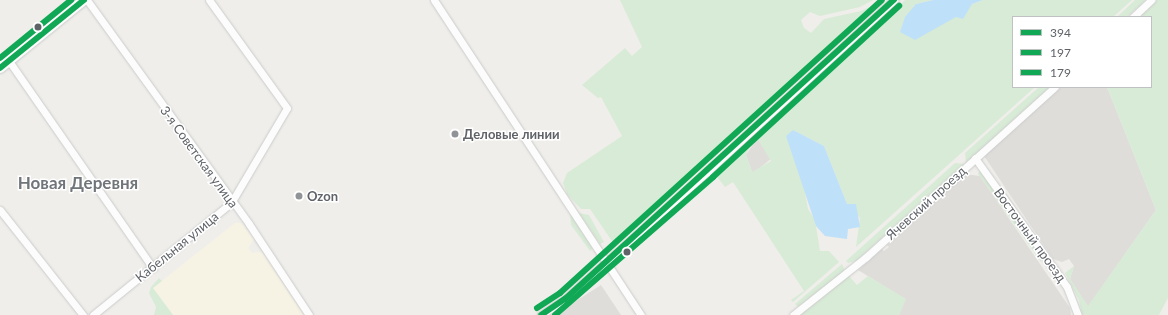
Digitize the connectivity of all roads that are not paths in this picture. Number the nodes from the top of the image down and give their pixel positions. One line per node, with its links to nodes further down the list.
1 (84, 0): 8 (main road)
2 (88, 0): 12 (street, 3-я Советская улица)
3 (209, 0): 12 (street, Кабельная улица)
4 (434, 0): 14 (street)
5 (894, 0): 14 (street)
6 (1151, 0): 7 (street)
7 (1133, 16)
8 (9, 61): 9 (main road); 15 (street)
9 (0, 68)
10 (1054, 88): 11 (street, Ячевский проезд)
11 (975, 158): 21 (street, Ячевский проезд); 22 (street, Восточный проезд)
12 (231, 202): 15 (street, Кабельная улица); 18 (street, 3-я Советская улица)
13 (0, 210): 16 (street)
14 (606, 262): 19 (street); 20 (street)
15 (153, 268): 17 (street, Кабельная улица)
16 (83, 315)
17 (92, 315)
18 (309, 315)
19 (541, 315)
20 (641, 315)
21 (793, 315)
22 (1078, 315)

